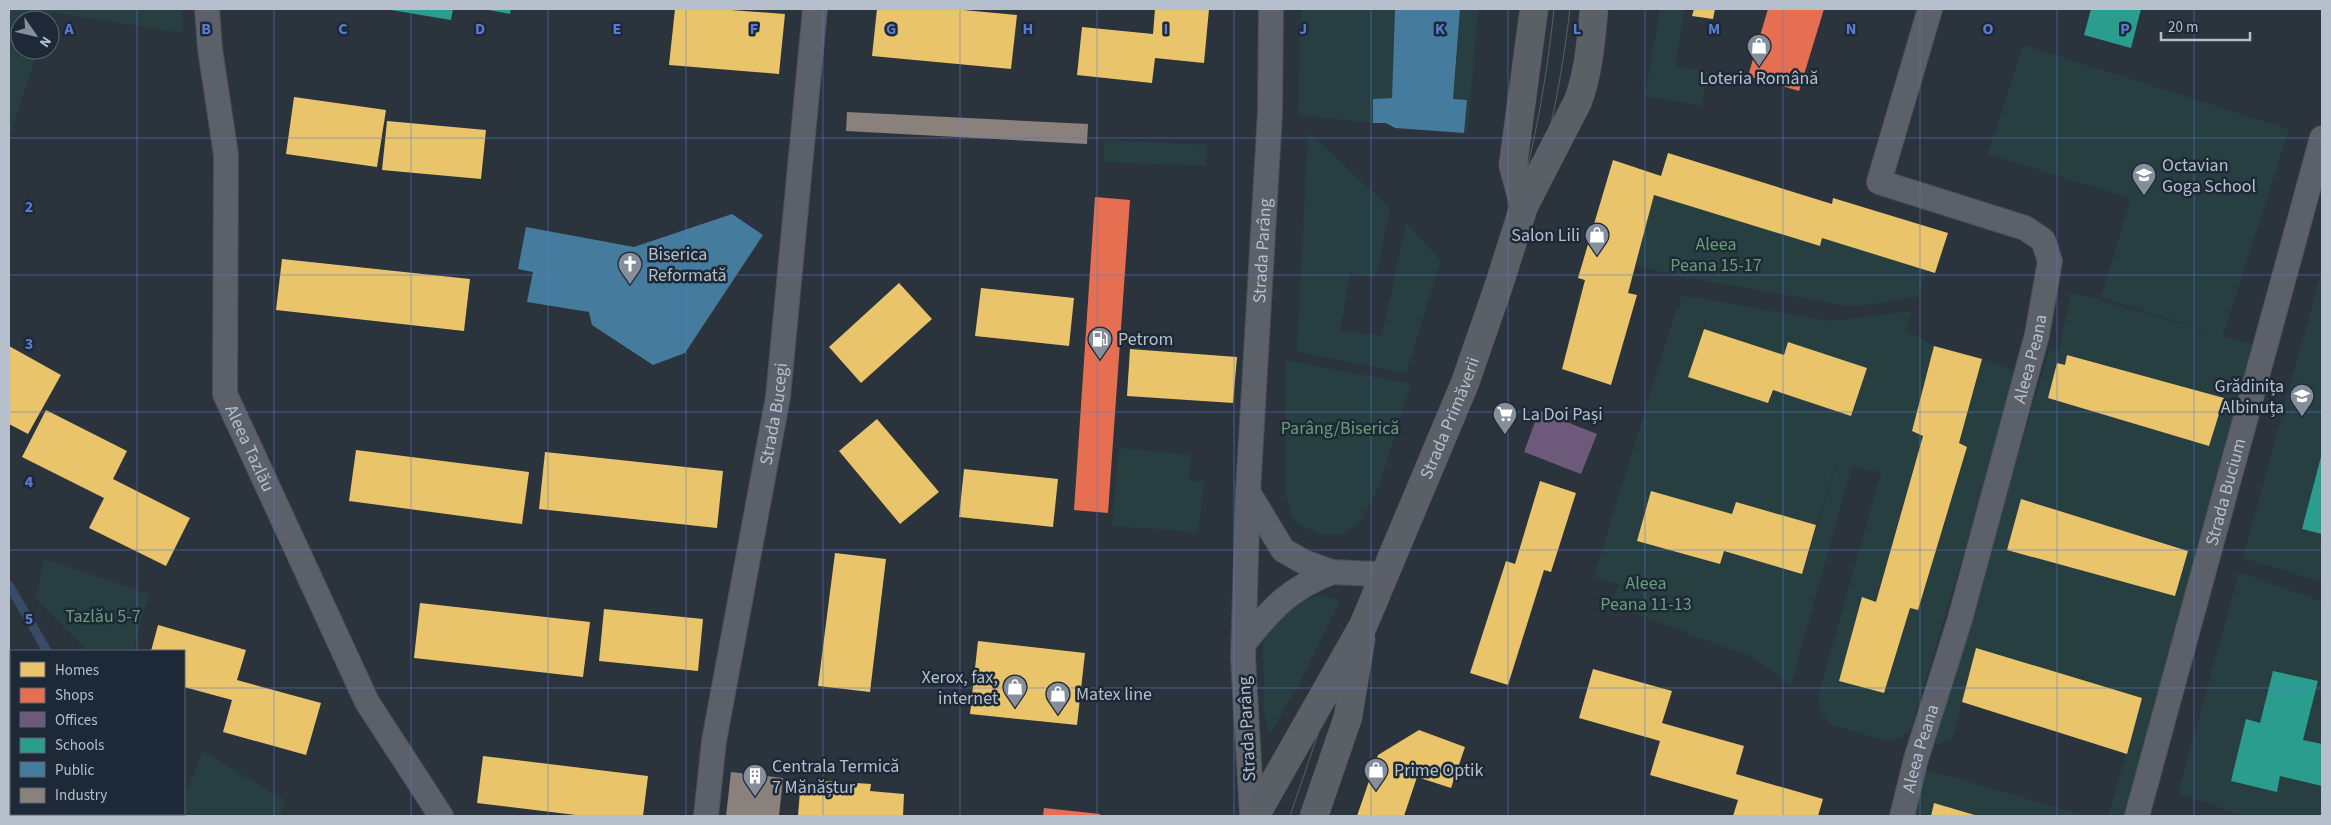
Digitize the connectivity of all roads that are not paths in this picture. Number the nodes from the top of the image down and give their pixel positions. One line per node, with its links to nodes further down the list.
1 (207, 9): 14 (street, Aleea Tazlău)
2 (815, 9): 15 (street, Strada Bucegi)
3 (1271, 9): 9 (street, Strada Parâng)
4 (1534, 9): 8 (main road)
5 (1594, 9): 8 (main road, Strada Primăverii)
6 (1930, 9): 18 (street, Aleea Peana)
7 (2322, 138): 19 (street, Strada Bucium)
8 (1524, 206): 11 (main road, Strada Primăverii)
9 (1248, 492): 10 (street); 13 (street, Strada Parâng)
10 (1332, 572): 11 (street); 13 (street)
11 (1383, 577): 12 (main road, Strada Primăverii)
12 (1363, 626): 16 (main road, Strada Primăverii); 17 (main road, Strada Primăverii)
13 (1244, 643): 16 (street, Strada Parâng)
14 (441, 816)
15 (706, 816)
16 (1254, 816)
17 (1314, 816)
18 (1902, 816)
19 (2137, 816)

